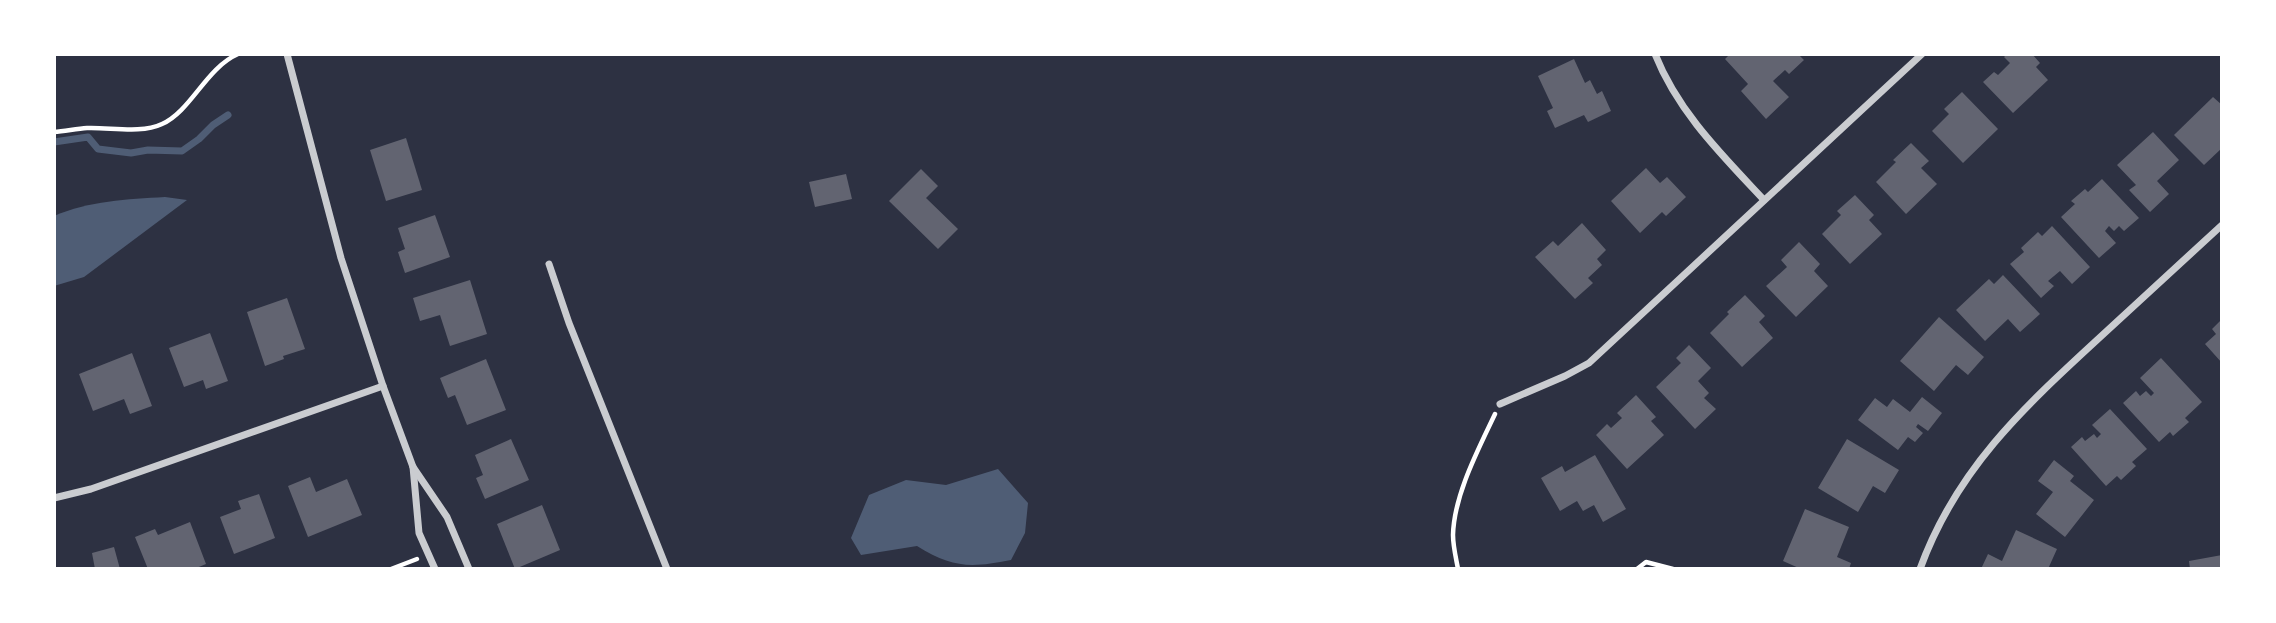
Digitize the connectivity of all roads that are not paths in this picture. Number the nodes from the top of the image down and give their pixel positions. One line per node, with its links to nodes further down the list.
1 (287, 54): 7 (street)
2 (1655, 54): 4 (street)
3 (1922, 54): 4 (street)
4 (1764, 200): 8 (street)
5 (2222, 225): 14 (street)
6 (549, 264): 13 (street)
7 (383, 386): 9 (street); 10 (street)
8 (1500, 404)
9 (412, 467): 11 (street); 12 (street)
10 (54, 498)
11 (435, 569)
12 (469, 569)
13 (667, 569)
14 (1920, 569)

